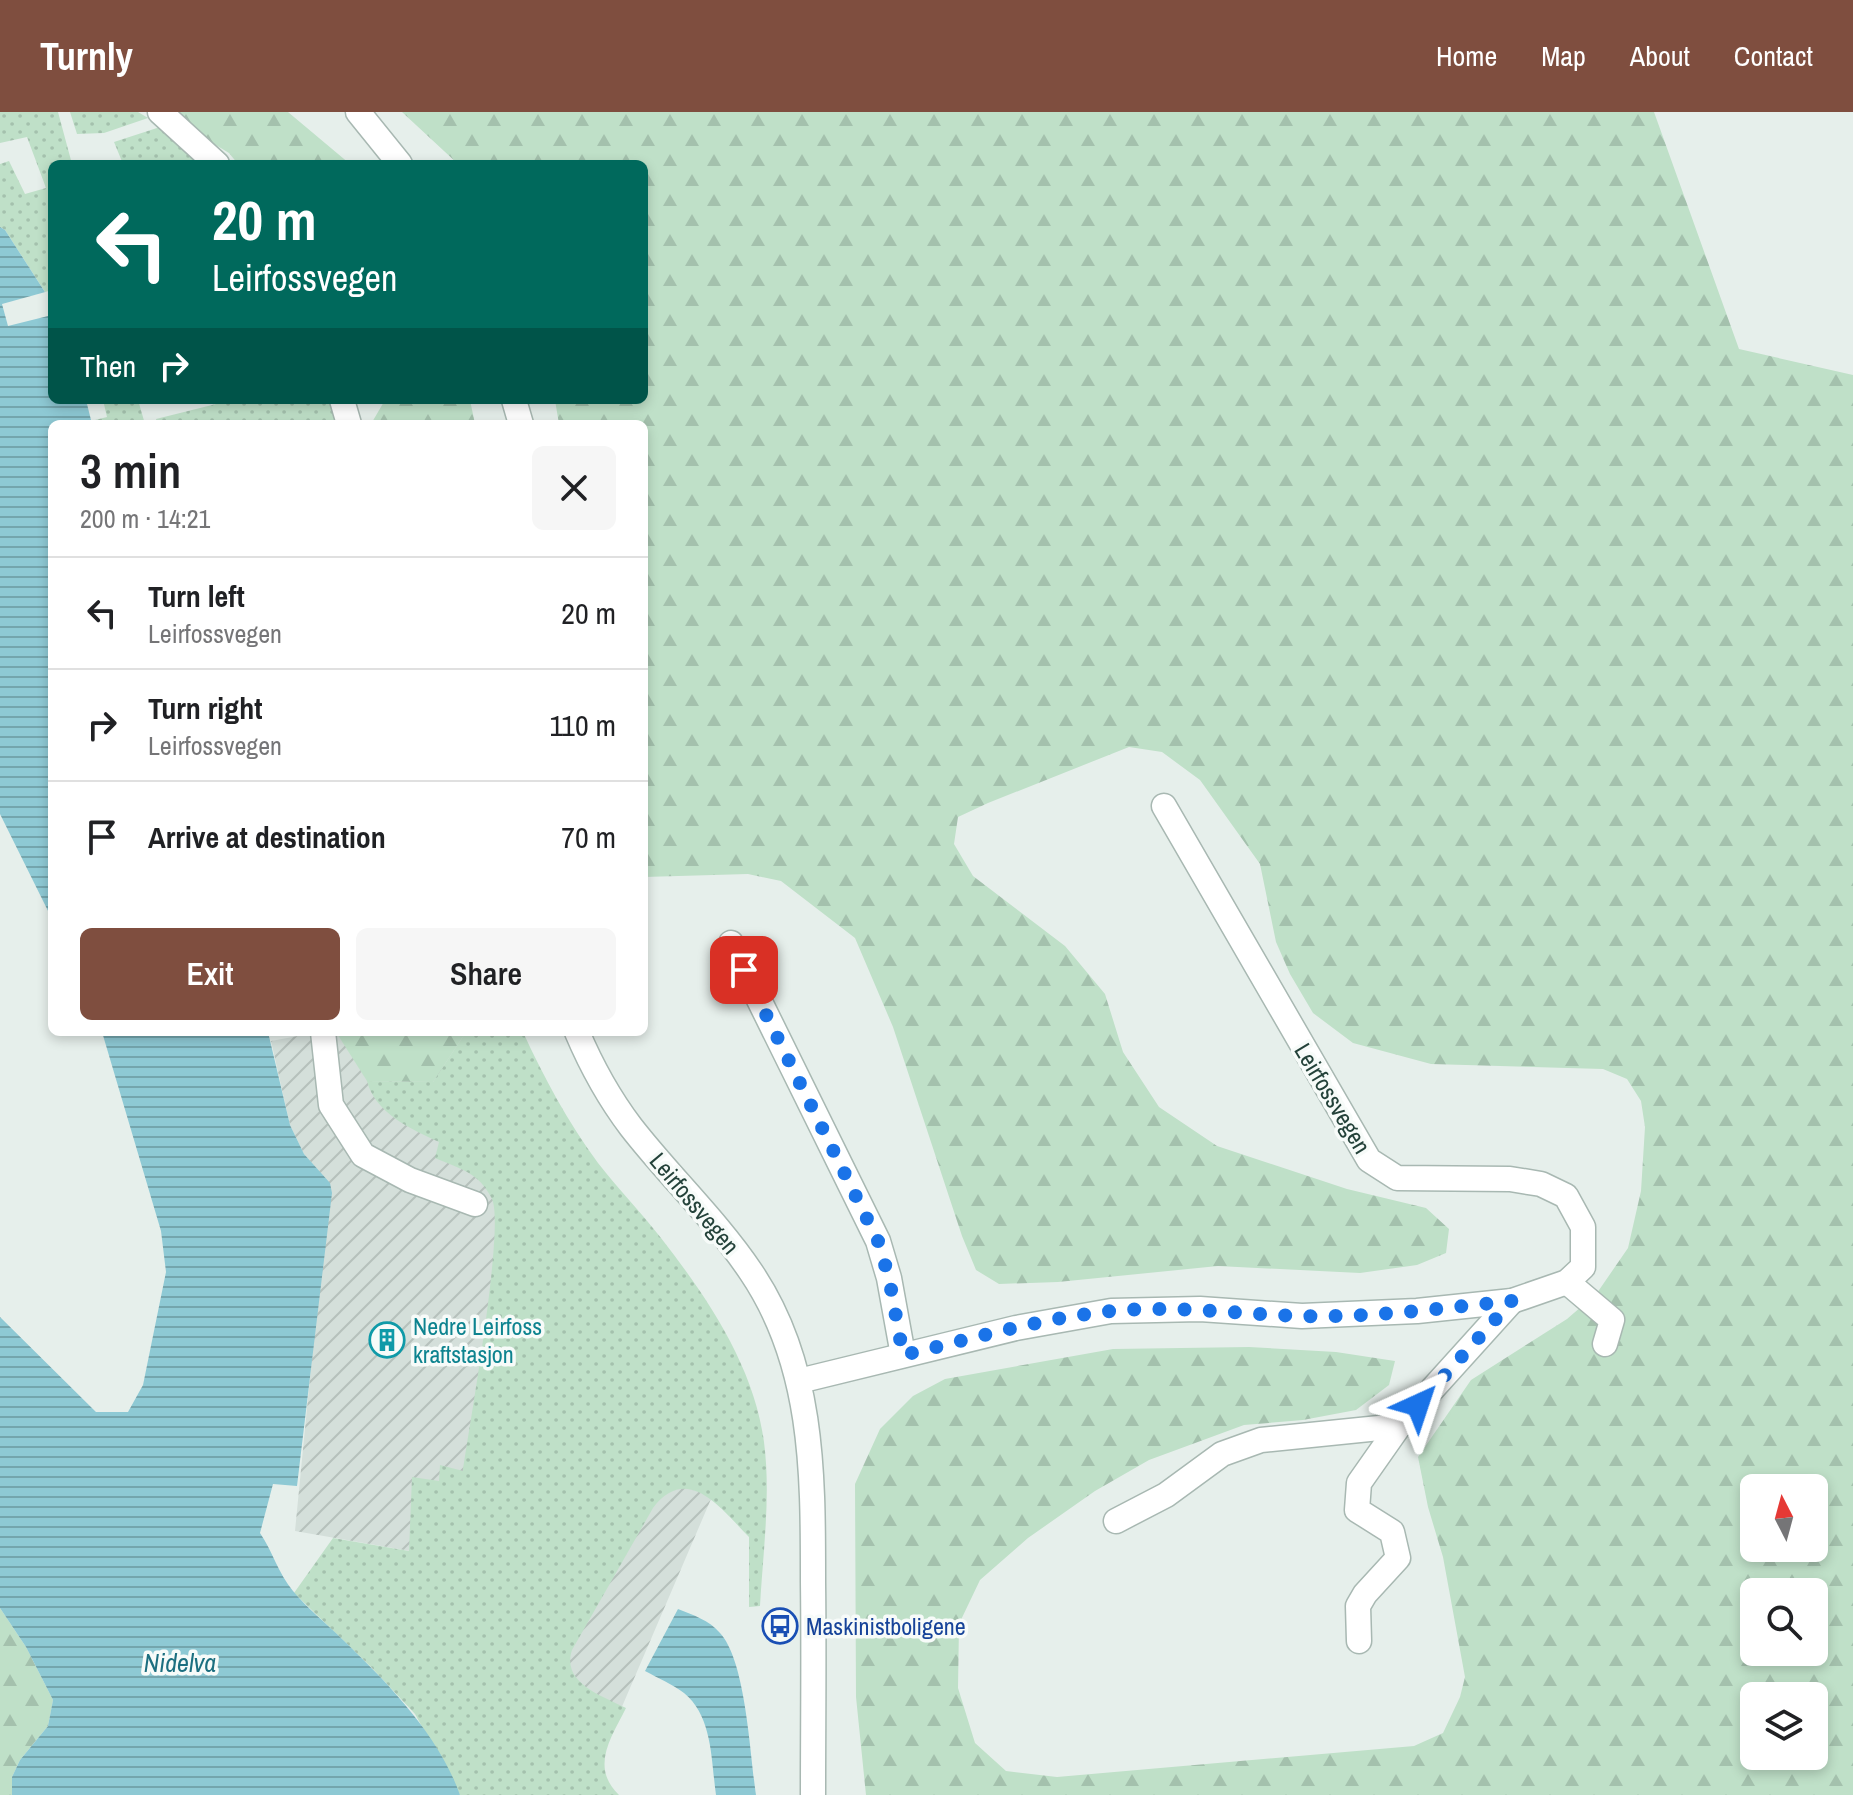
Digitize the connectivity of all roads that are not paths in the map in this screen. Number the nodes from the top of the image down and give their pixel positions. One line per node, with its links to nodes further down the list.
1 (160, 112): 3 (street)
2 (358, 112): 4 (street)
3 (213, 160)
4 (397, 160)
5 (1164, 806): 10 (street, Leirfossvegen)
6 (731, 943): 13 (street)
7 (323, 1036): 9 (street)
8 (579, 1036): 14 (street, Leirfossvegen)
9 (475, 1204)
10 (1567, 1282): 11 (street); 12 (street)
11 (1512, 1301): 13 (street); 15 (street)
12 (1605, 1344)
13 (903, 1355): 14 (street)
14 (799, 1381): 18 (street, Leirfossvegen)
15 (1399, 1426): 16 (street); 17 (street)
16 (1116, 1521)
17 (1359, 1641)
18 (813, 1795)

